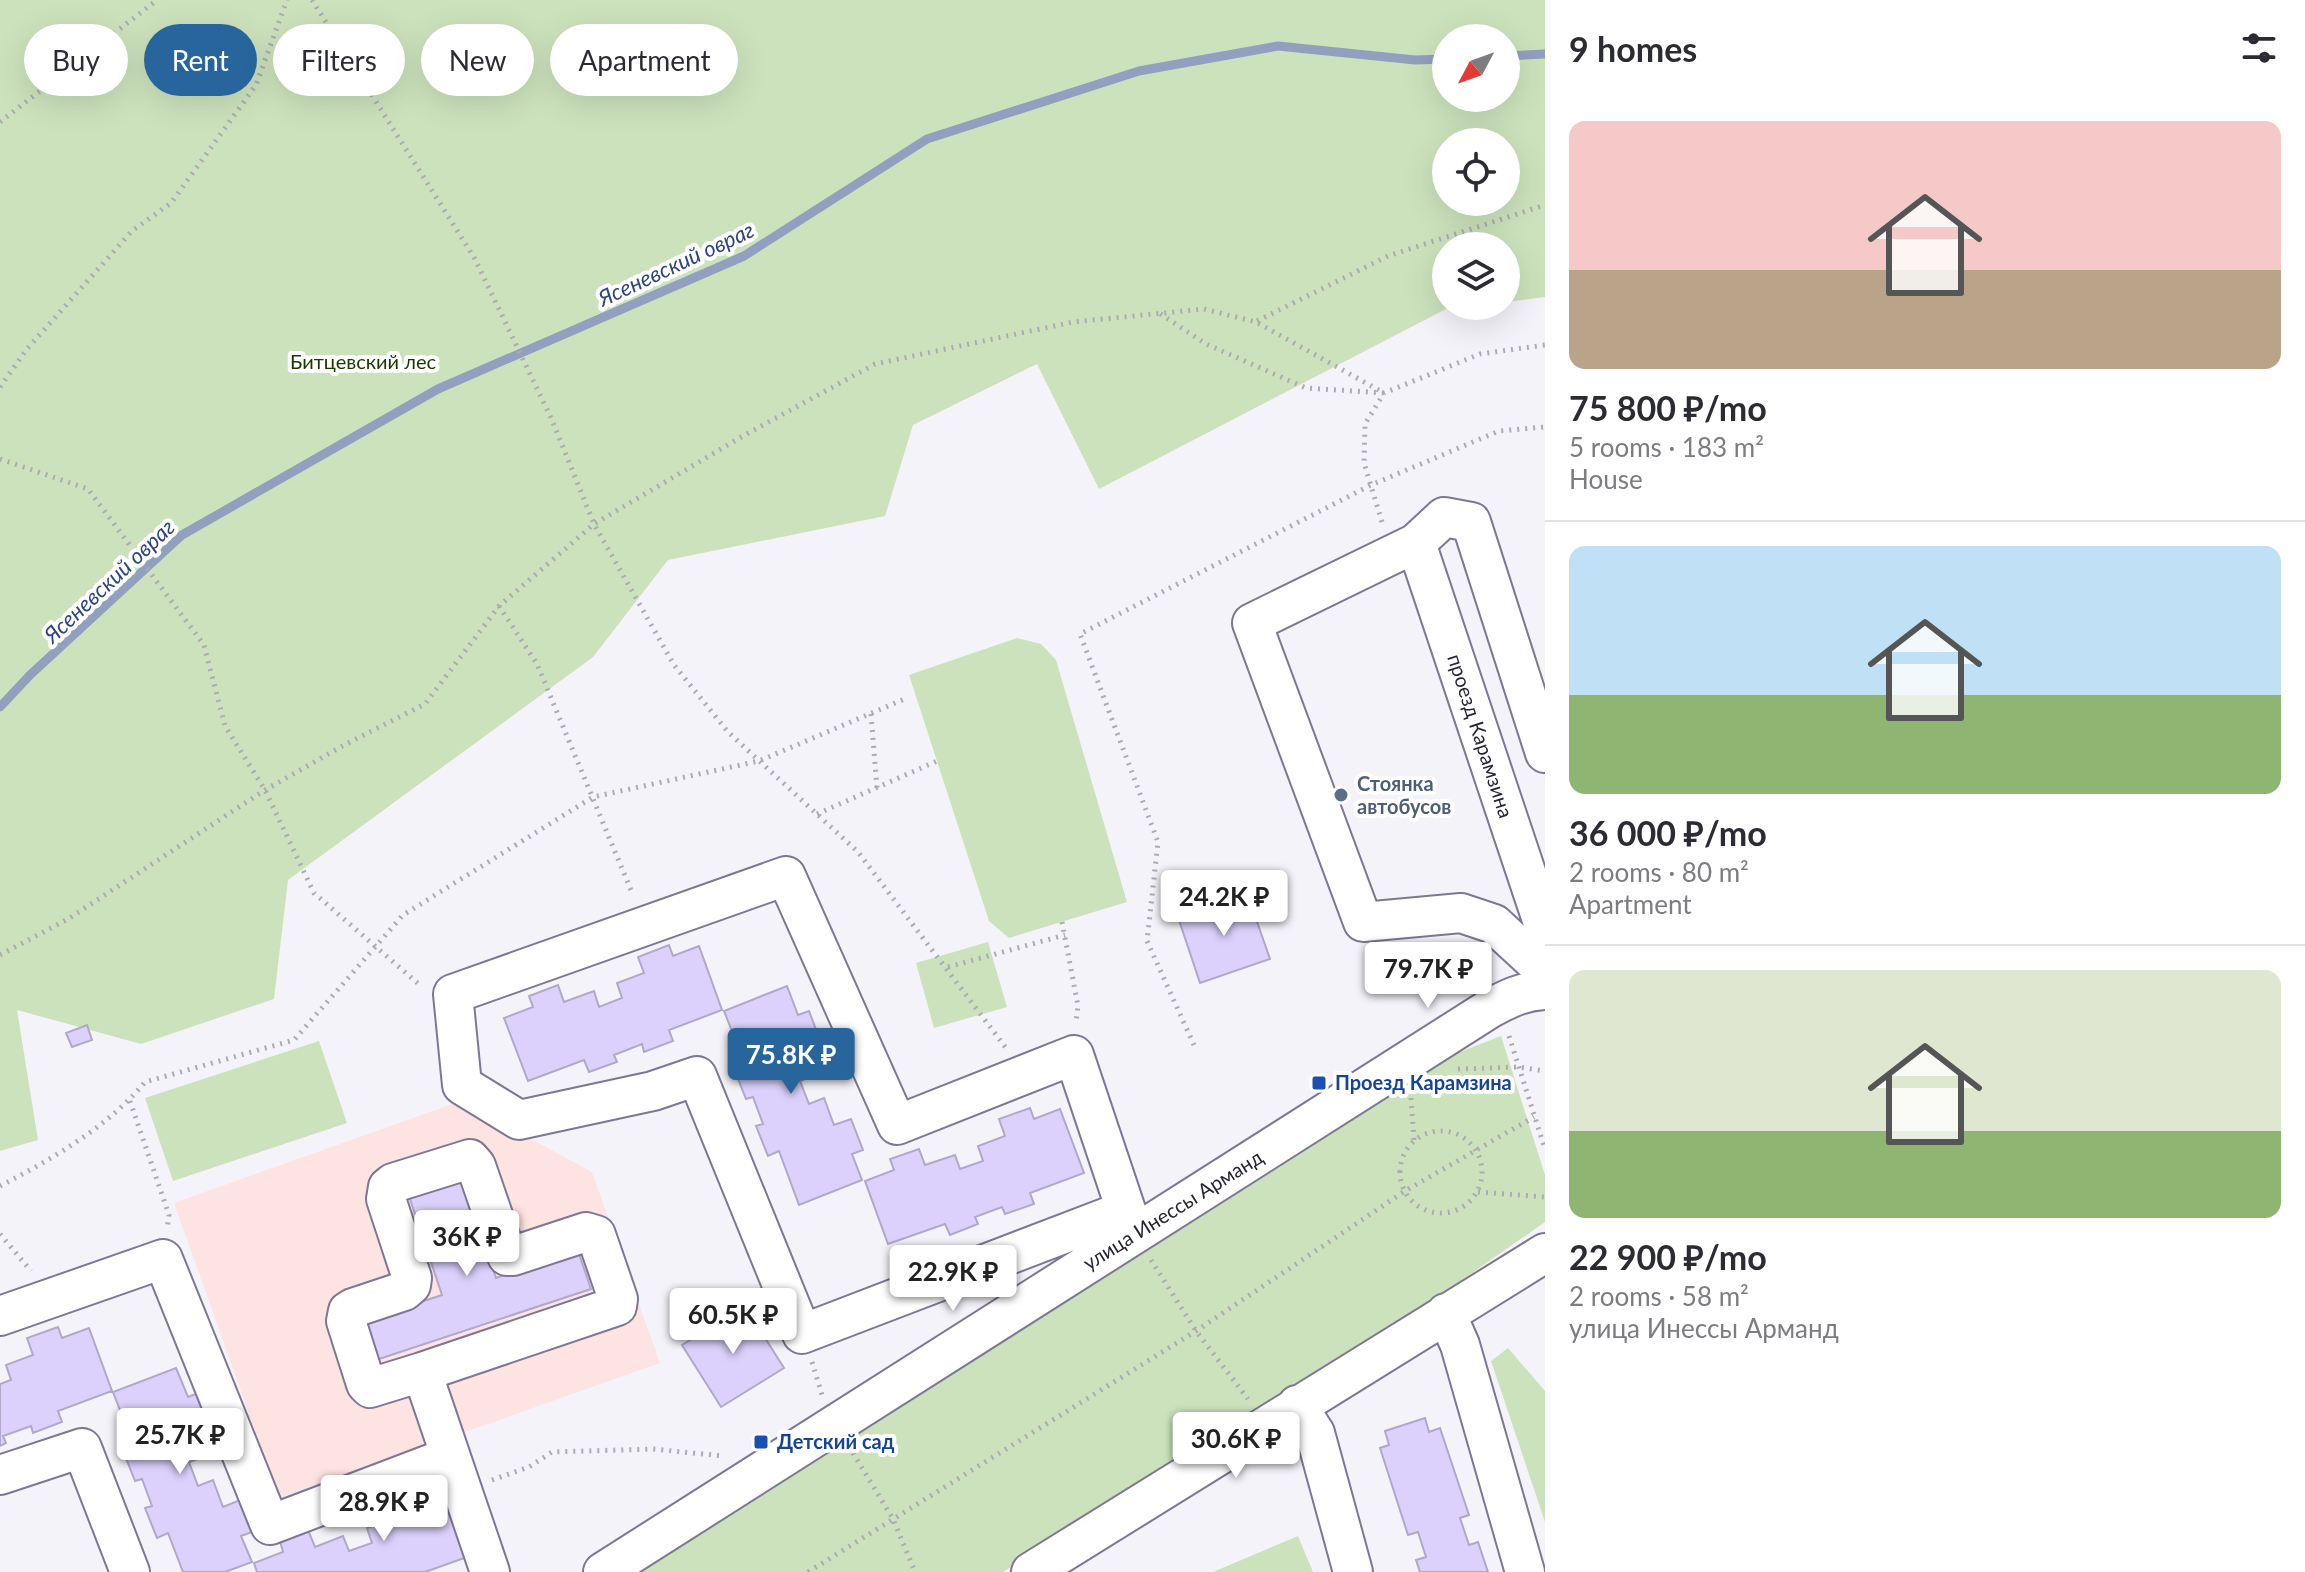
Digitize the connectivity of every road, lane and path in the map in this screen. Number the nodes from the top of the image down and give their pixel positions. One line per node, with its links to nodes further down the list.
1 (157, 0): 4 (path)
2 (287, 0): 9 (path)
3 (312, 0): 12 (path)
4 (0, 122)
5 (1545, 205): 7 (path)
6 (1159, 313): 7 (path); 10 (path); 12 (path)
7 (1256, 322): 10 (path)
8 (1545, 345): 10 (path)
9 (0, 387)
10 (1384, 393): 13 (path)
11 (0, 459): 21 (path)
12 (594, 524): 14 (path); 18 (path)
13 (1416, 543): 17 (street); 26 (street, проезд Карамзина); 31 (street)
14 (499, 606): 21 (path); 22 (path)
15 (907, 698): 16 (path)
16 (871, 714): 18 (path); 20 (path)
17 (1545, 753)
18 (759, 761): 22 (path); 23 (path)
19 (937, 761): 20 (path)
20 (877, 788): 23 (path)
21 (265, 790): 28 (path); 29 (path)
22 (593, 797): 25 (path); 28 (path)
23 (817, 814): 30 (path)
24 (1062, 922): 27 (path)
25 (645, 926): 33 (street); 38 (street)
26 (1545, 929)
27 (1065, 935): 30 (path); 35 (path)
28 (374, 945): 33 (path); 40 (path)
29 (0, 955)
30 (948, 967): 38 (path)
31 (1545, 971)
32 (1545, 990): 49 (street, улица Инессы Арманд)
33 (453, 994): 49 (street)
34 (1508, 1033): 36 (path)
35 (1074, 1055): 38 (street); 49 (street)
36 (1519, 1067): 37 (path); 41 (path)
37 (1545, 1071)
38 (1025, 1073)
39 (1410, 1091): 42 (path)
40 (130, 1101): 45 (path); 52 (path)
41 (1534, 1117): 43 (path); 44 (path)
42 (1414, 1141): 43 (path); 46 (path)
43 (1477, 1149): 46 (path); 47 (path)
44 (1545, 1149)
45 (0, 1186)
46 (1405, 1191): 47 (path); 56 (path)
47 (1478, 1192): 48 (path)
48 (1545, 1197)
49 (1130, 1222): 56 (path); 65 (street, улица Инессы Арманд)
50 (0, 1234): 53 (path)
51 (1545, 1253): 54 (street)
52 (163, 1259): 53 (street); 60 (street)
53 (52, 1297): 55 (street)
54 (1446, 1313): 58 (street); 70 (street)
55 (0, 1316)
56 (1196, 1331): 58 (path); 62 (path)
57 (422, 1372): 57 (street); 60 (street)
58 (1282, 1414): 68 (street); 69 (street)
59 (733, 1458): 60 (path)
60 (454, 1470): 64 (street)
61 (0, 1475): 63 (street)
62 (893, 1519): 66 (path); 67 (path)
63 (130, 1572)
64 (490, 1572)
65 (603, 1572)
66 (808, 1572)
67 (915, 1572)
68 (1031, 1572)
69 (1353, 1572)
70 (1525, 1572)

